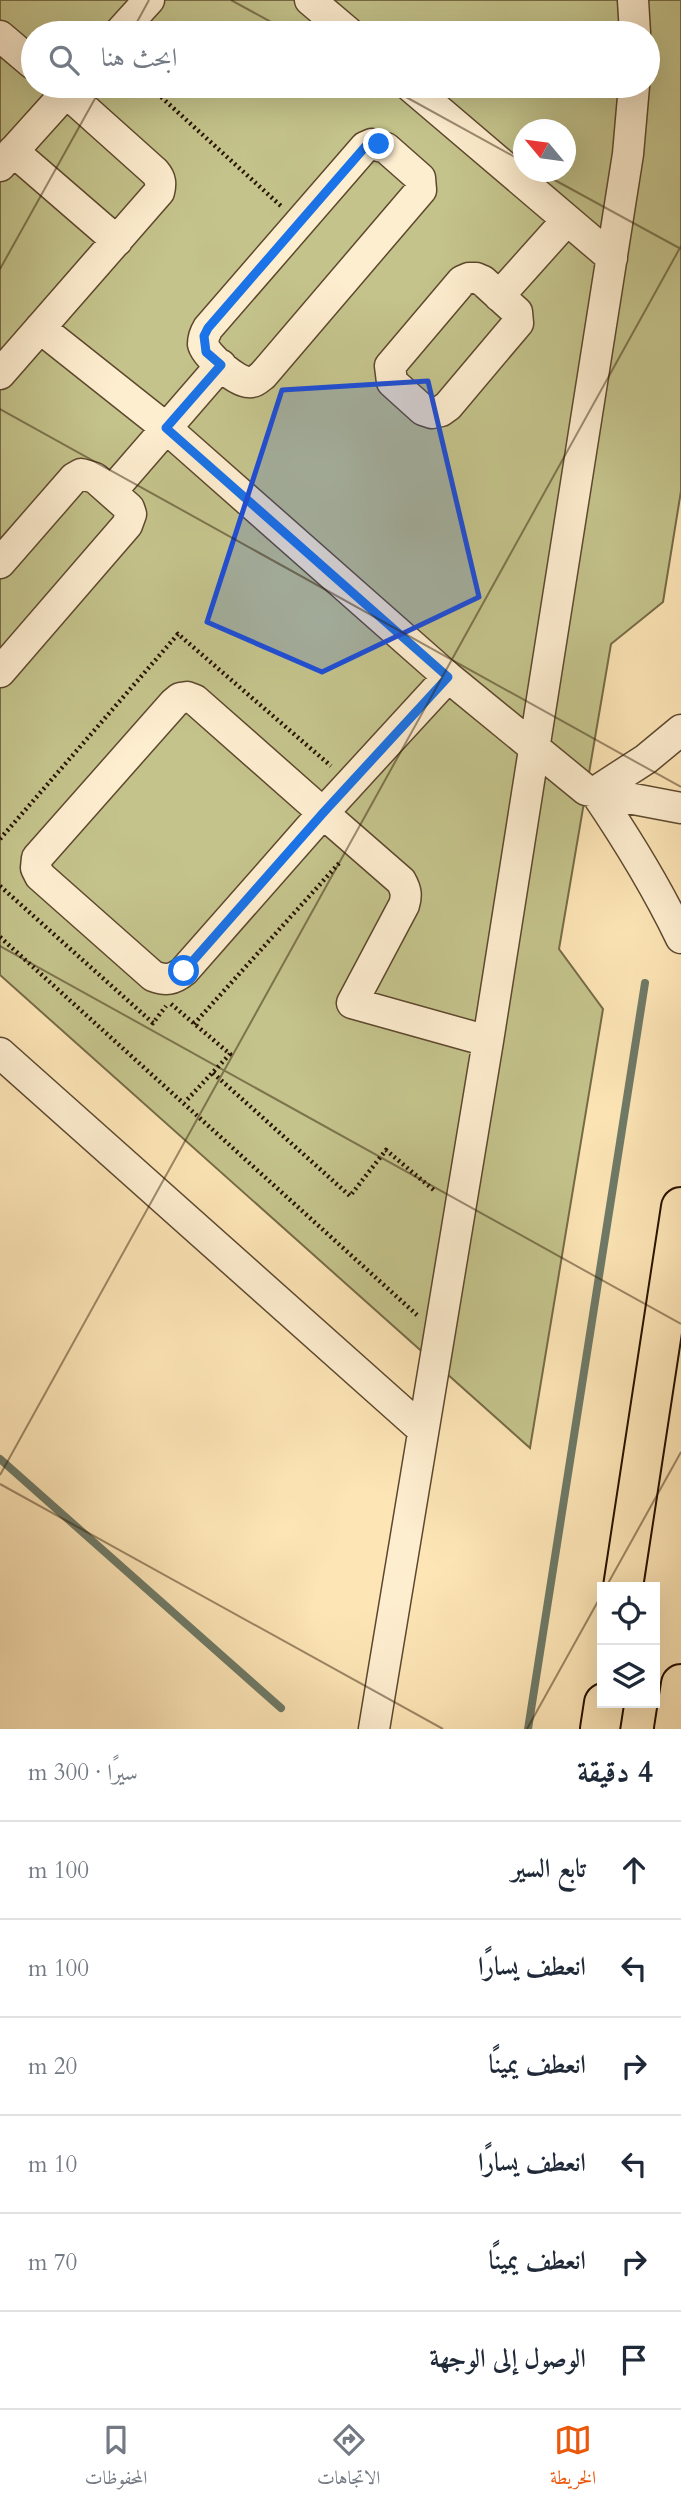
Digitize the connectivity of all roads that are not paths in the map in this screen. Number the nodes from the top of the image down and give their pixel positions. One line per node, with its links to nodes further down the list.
1 (149, 0): 4 (lane)
2 (310, 0): 5 (lane)
3 (633, 0): 6 (lane)
4 (130, 21)
5 (335, 21)
6 (634, 21)
7 (0, 36): 8 (lane)
8 (21, 54)
9 (58, 98): 13 (lane)
10 (76, 98): 15 (lane)
11 (424, 98): 14 (lane)
12 (633, 98): 16 (lane)
13 (7, 159): 15 (lane)
14 (567, 220): 16 (lane); 17 (lane)
15 (117, 241): 18 (lane)
16 (612, 258): 27 (lane)
17 (499, 296): 17 (lane)
18 (40, 328): 20 (lane); 21 (lane)
19 (221, 365): 19 (lane); 21 (lane)
20 (0, 374)
21 (166, 428): 22 (lane); 25 (lane)
22 (111, 492): 23 (lane); 24 (lane)
23 (0, 563)
24 (0, 672)
25 (448, 677): 27 (lane); 30 (lane)
26 (681, 730): 28 (lane)
27 (535, 748): 28 (lane); 32 (lane)
28 (595, 792): 29 (lane); 31 (lane)
29 (681, 808)
30 (323, 813): 30 (lane); 32 (lane)
31 (681, 938)
32 (488, 1041): 35 (lane)
33 (0, 1053): 35 (lane)
34 (681, 1207): 36 (highway)
35 (423, 1430): 39 (lane)
36 (624, 1582)
37 (681, 1684): 41 (highway)
38 (603, 1708): 40 (highway)
39 (374, 1729)
40 (600, 1729)
41 (674, 1729)

